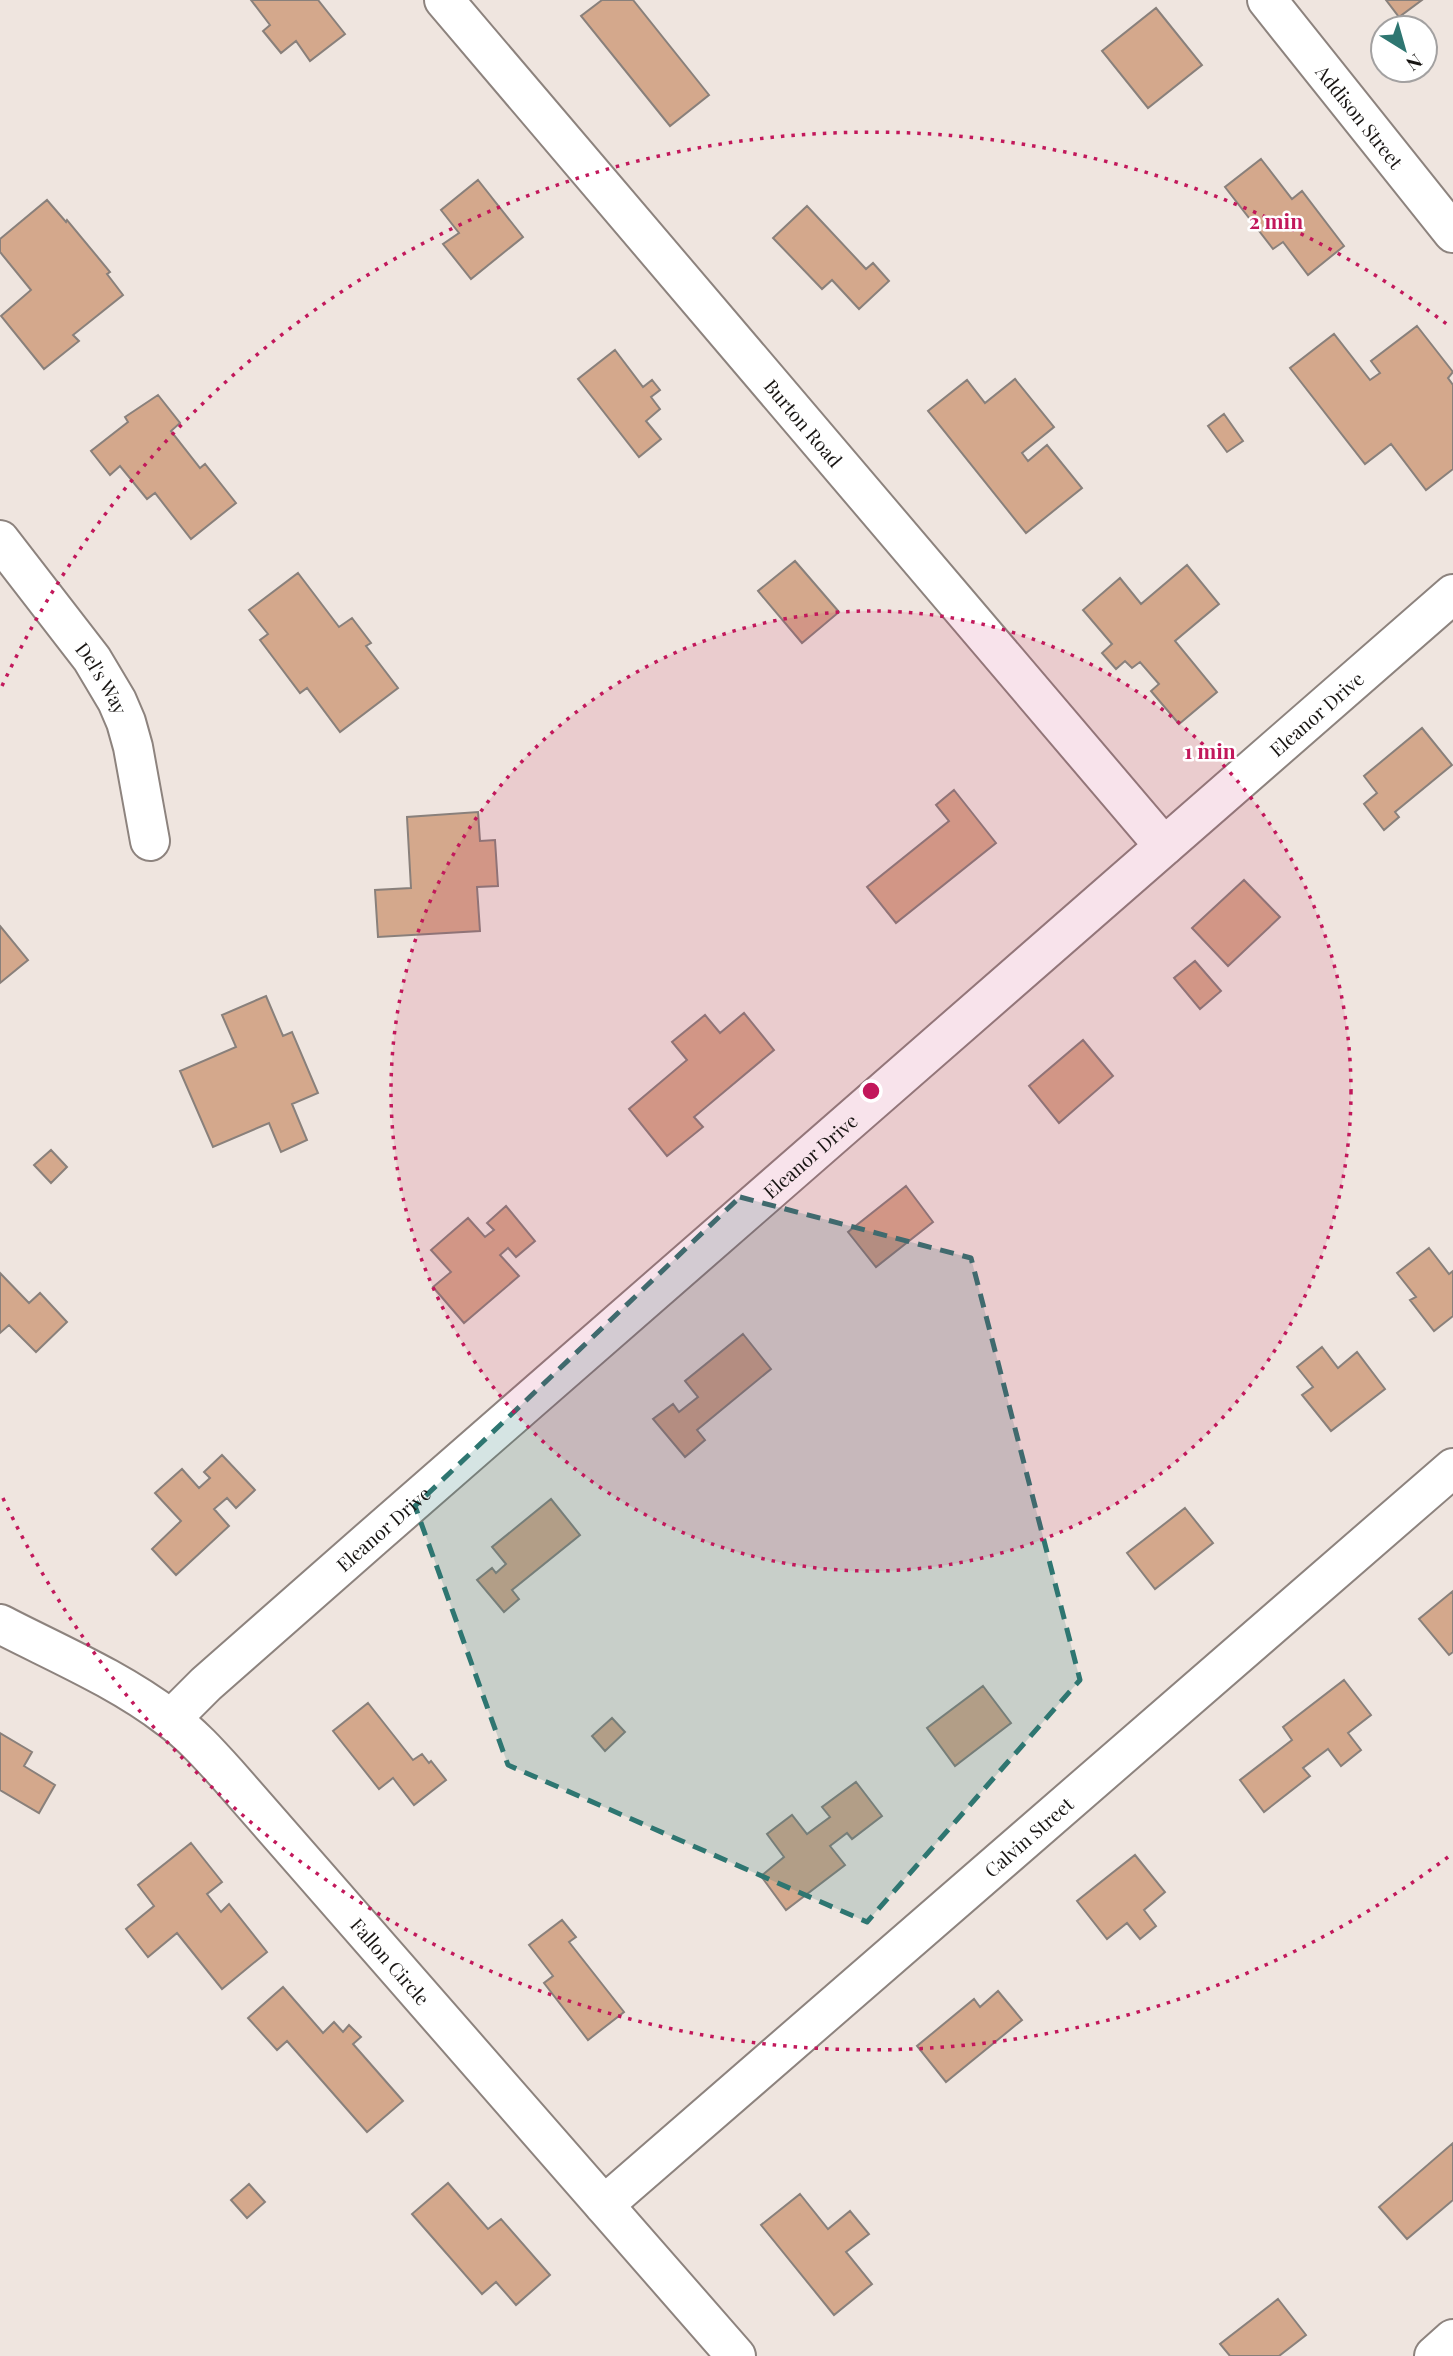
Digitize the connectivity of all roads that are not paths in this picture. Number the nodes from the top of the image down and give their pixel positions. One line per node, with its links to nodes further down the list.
1 (444, 0): 7 (street, Burton Road)
2 (1267, 0): 3 (street, Addison Street)
3 (1453, 233)
4 (0, 540): 6 (street, Del's Way)
5 (1453, 594): 7 (street, Eleanor Drive)
6 (150, 841)
7 (1164, 846): 10 (street, Eleanor Drive)
8 (1453, 1468): 11 (street, Calvin Street)
9 (0, 1624): 10 (street, Fallon Circle)
10 (171, 1719): 11 (street, Fallon Circle)
11 (604, 2205): 13 (street, Fallon Circle)
12 (1453, 2339): 14 (street)
13 (736, 2356)
14 (1434, 2356)

